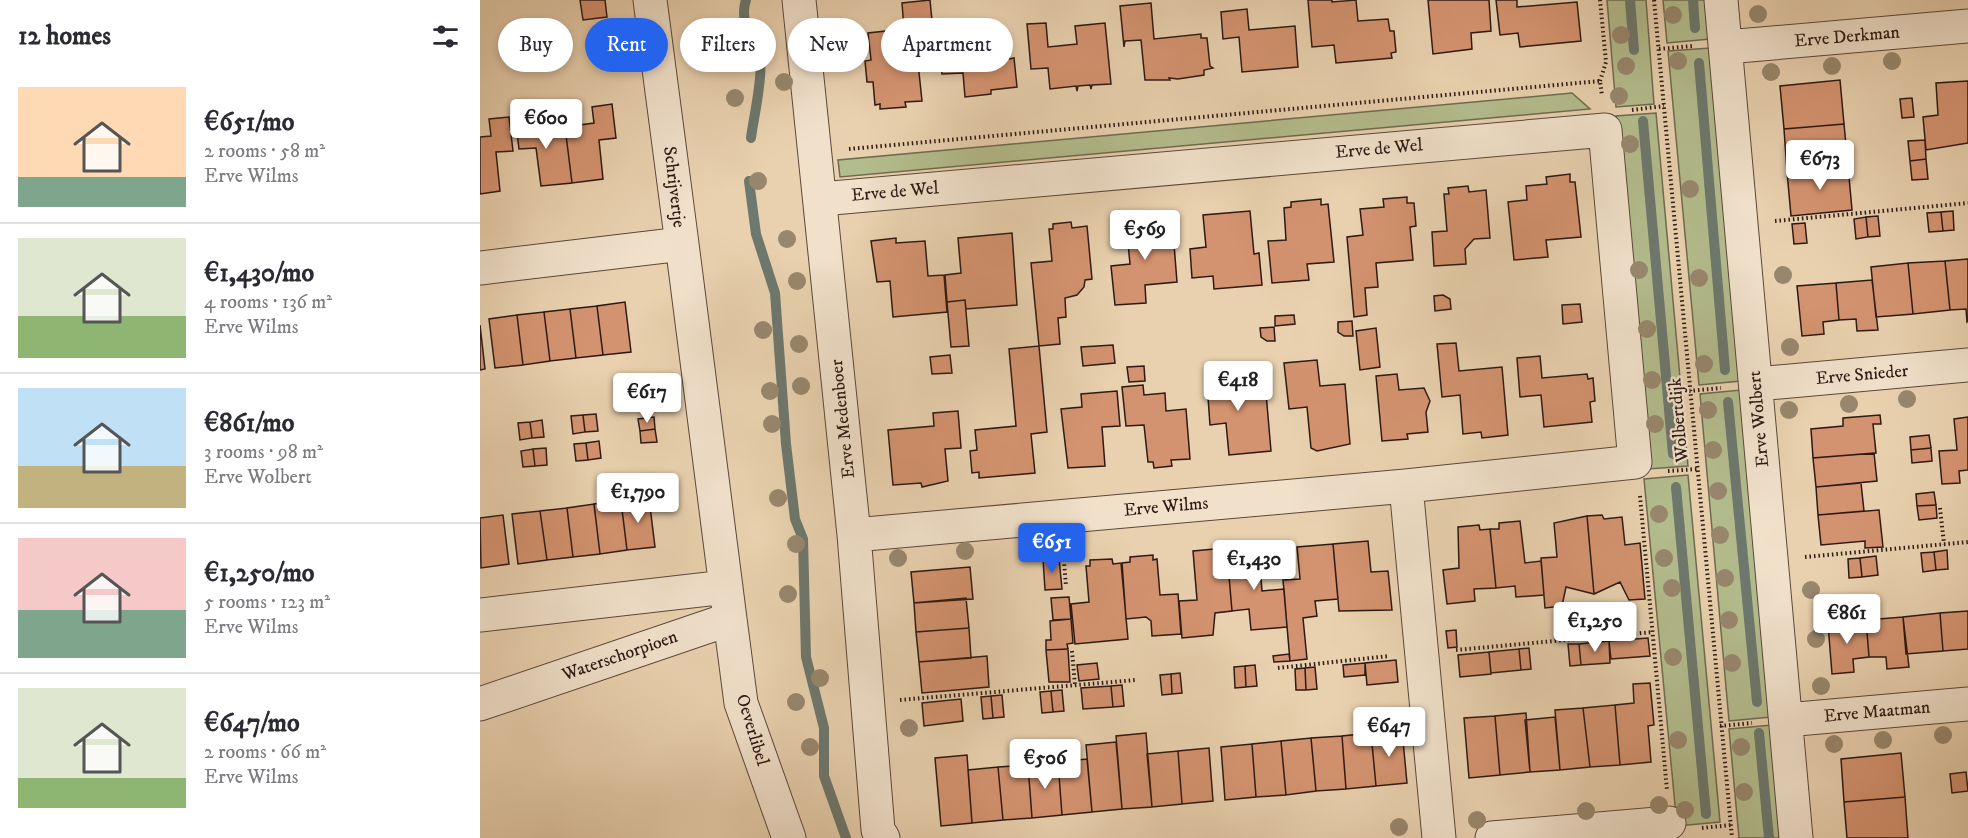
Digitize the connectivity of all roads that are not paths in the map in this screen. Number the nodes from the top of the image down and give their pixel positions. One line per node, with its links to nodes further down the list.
1 (650, 0): 7 (street, Schrijvertje)
2 (800, 0): 6 (street, Erve Medenboer)
3 (1721, 0): 5 (street, Erve Wolbert)
4 (1968, 26): 5 (street, Erve Derkman)
5 (1726, 47): 10 (street, Erve Wolbert)
6 (821, 199): 11 (street, Erve de Wel); 13 (street, Erve Medenboer)
7 (682, 244): 8 (street, Schrijvertje); 14 (street)
8 (480, 268)
9 (1968, 365): 10 (street, Erve Snieder)
10 (1757, 384): 19 (street, Erve Wolbert)
11 (1637, 474): 12 (street, Erve Wilms)
12 (1406, 486): 13 (street, Erve Wilms); 23 (street)
13 (854, 535): 22 (street, Erve Medenboer)
14 (726, 587): 15 (street); 16 (street)
15 (480, 615)
16 (730, 619): 17 (street, Waterschorpioen); 21 (street, Oeverlibel)
17 (480, 704)
18 (1968, 704): 19 (street, Erve Maatman)
19 (1786, 720): 25 (street, Erve Wolbert)
20 (1669, 823): 24 (street)
21 (789, 838)
22 (884, 838)
23 (1439, 838)
24 (1492, 838)
25 (1796, 838)

